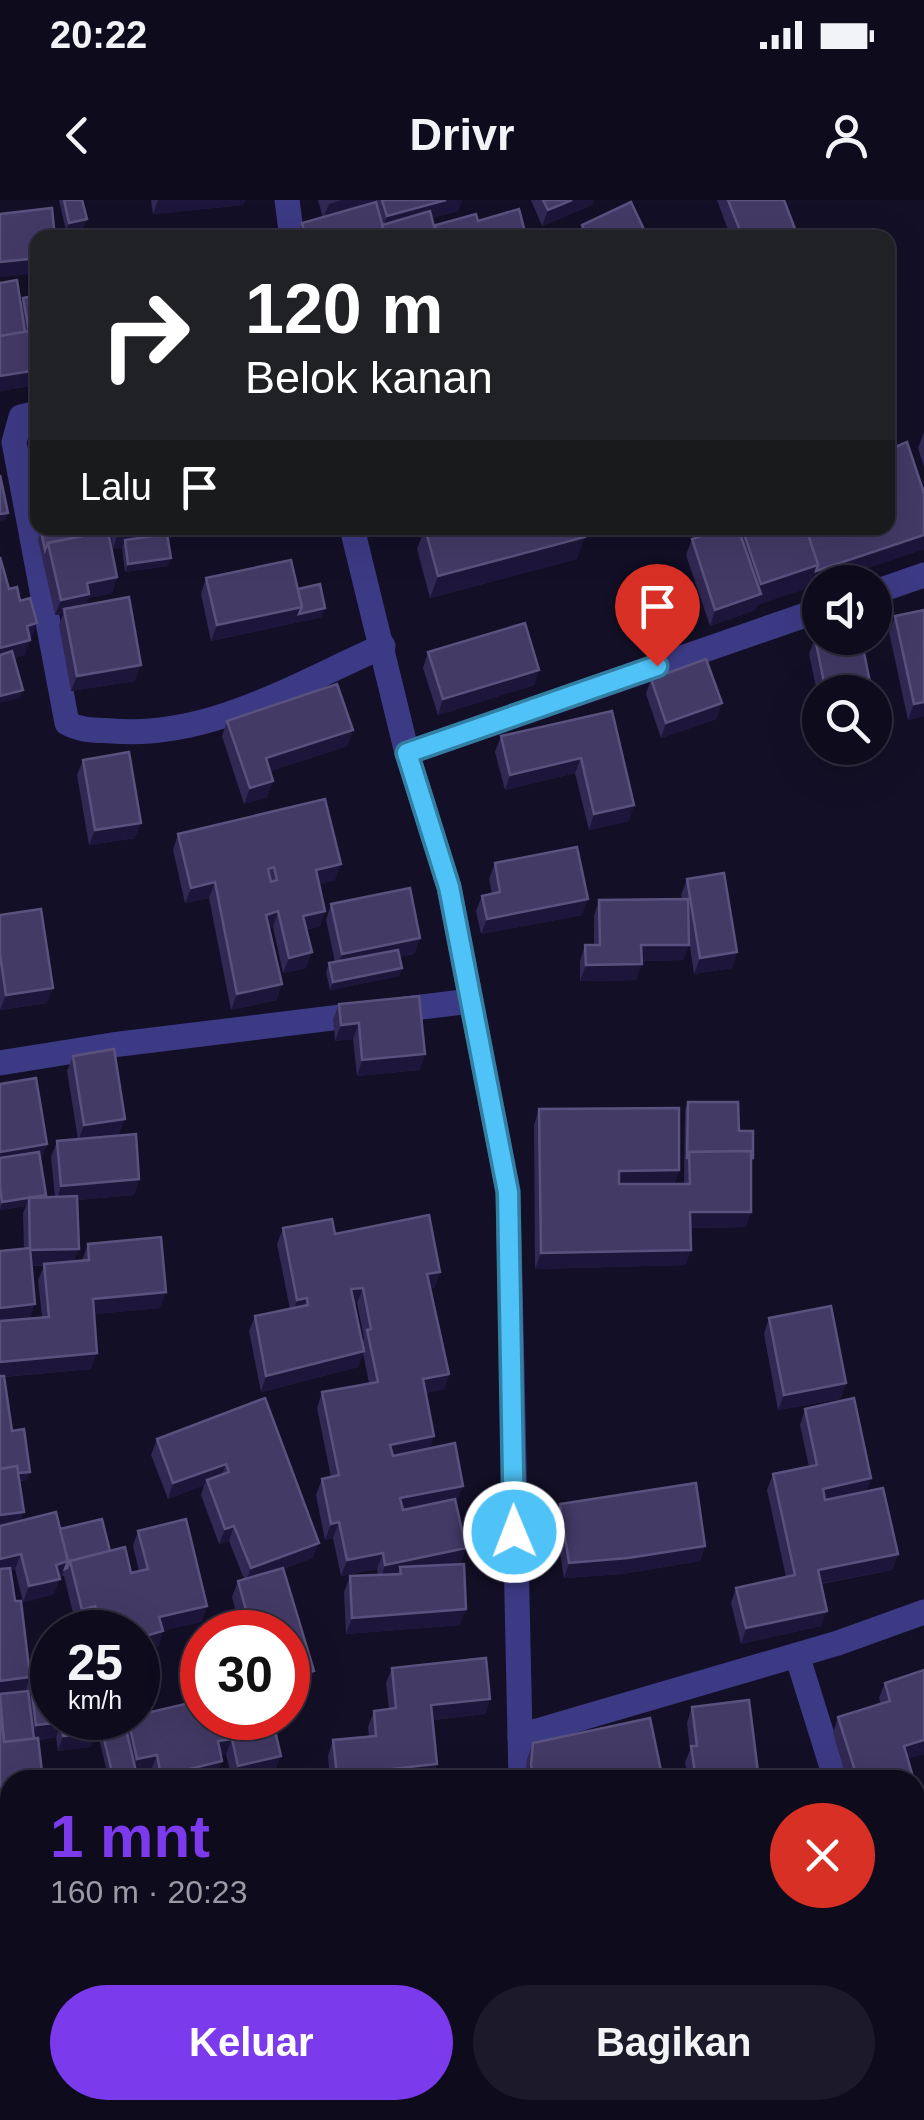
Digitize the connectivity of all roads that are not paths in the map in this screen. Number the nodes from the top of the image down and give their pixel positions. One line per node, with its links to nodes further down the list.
1 (287, 200): 2 (street)
2 (291, 230)
3 (30, 415): 4 (street)
4 (30, 533)
5 (30, 535): 10 (street)
6 (354, 535): 10 (street)
7 (924, 575): 8 (street)
8 (892, 586)
9 (802, 616): 11 (street)
10 (383, 646): 11 (street)
11 (407, 753): 12 (street)
12 (472, 1001): 13 (street); 16 (street)
13 (0, 1064)
14 (924, 1612): 15 (street)
15 (797, 1655): 16 (street); 18 (street)
16 (520, 1736): 17 (street)
17 (521, 1770)
18 (833, 1770)

